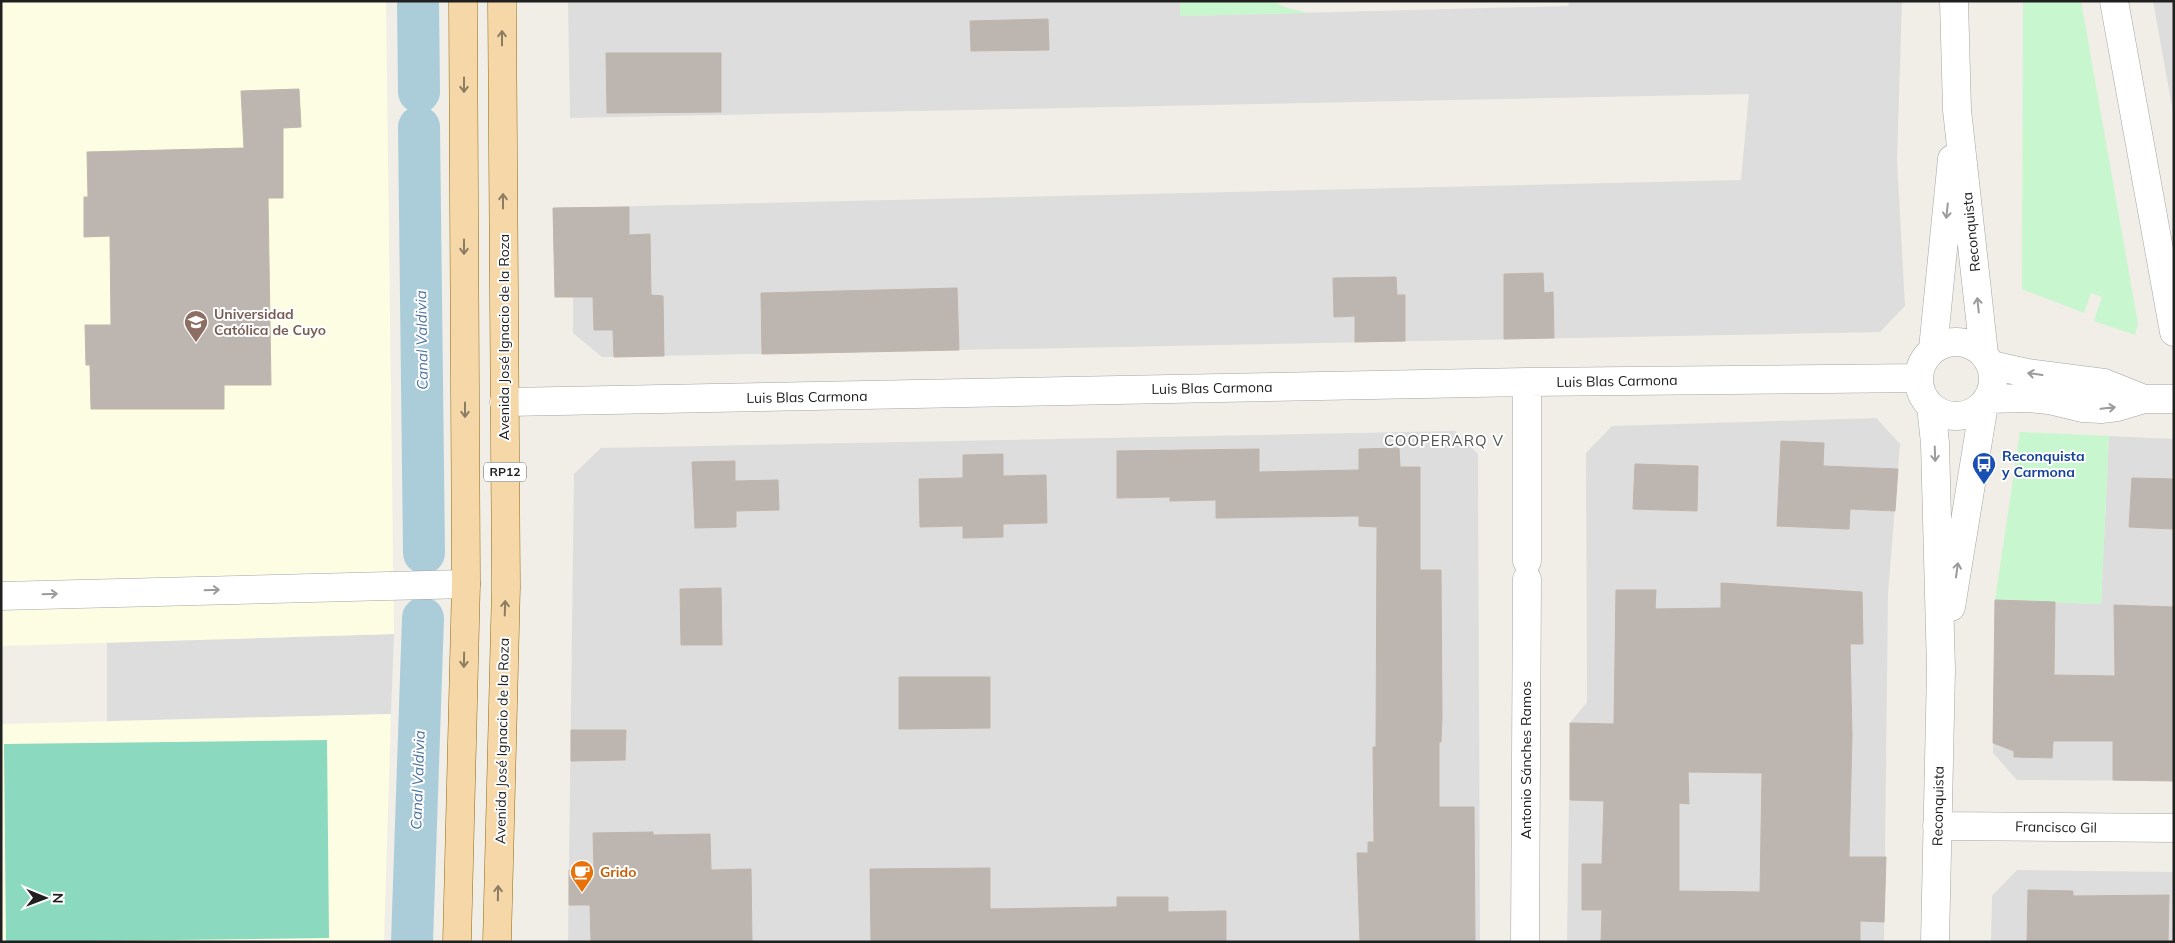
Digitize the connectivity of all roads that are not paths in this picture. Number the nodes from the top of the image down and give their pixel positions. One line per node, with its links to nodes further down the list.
1 (463, 1): 16 (main road, RP12, one-way to 16)
2 (502, 1): 13 (main road, Avenida José Ignacio de la Roza / RP12, one-way to 2)
3 (1954, 1): 5 (street, Reconquista)
4 (2114, 1): 6 (street)
5 (1957, 110): 7 (street, Reconquista, one-way to 7); 8 (street, Reconquista, one-way to 5)
6 (2174, 332)
7 (1933, 349): 8 (street); 9 (street)
8 (1988, 359): 11 (street, one-way to 8); 14 (street)
9 (1919, 378): 10 (street, Luis Blas Carmona); 15 (street)
10 (1527, 382): 13 (street, Luis Blas Carmona); 23 (street, Antonio Sánches Ramos)
11 (2144, 398): 12 (street); 14 (street, one-way to 11)
12 (2174, 400)
13 (504, 402): 22 (main road, Avenida José Ignacio de la Roza / RP12, one-way to 13)
14 (1986, 402): 15 (street); 18 (street, Reconquista, one-way to 14)
15 (1931, 406): 18 (street, Reconquista, one-way to 18)
16 (466, 584): 17 (street, one-way to 16); 21 (main road, RP12, one-way to 21)
17 (1, 596)
18 (1941, 670): 19 (street, Reconquista)
19 (1937, 826): 20 (street, Francisco Gil); 24 (street, Reconquista)
20 (2174, 828)
21 (457, 942)
22 (497, 942)
23 (1525, 942)
24 (1936, 942)

